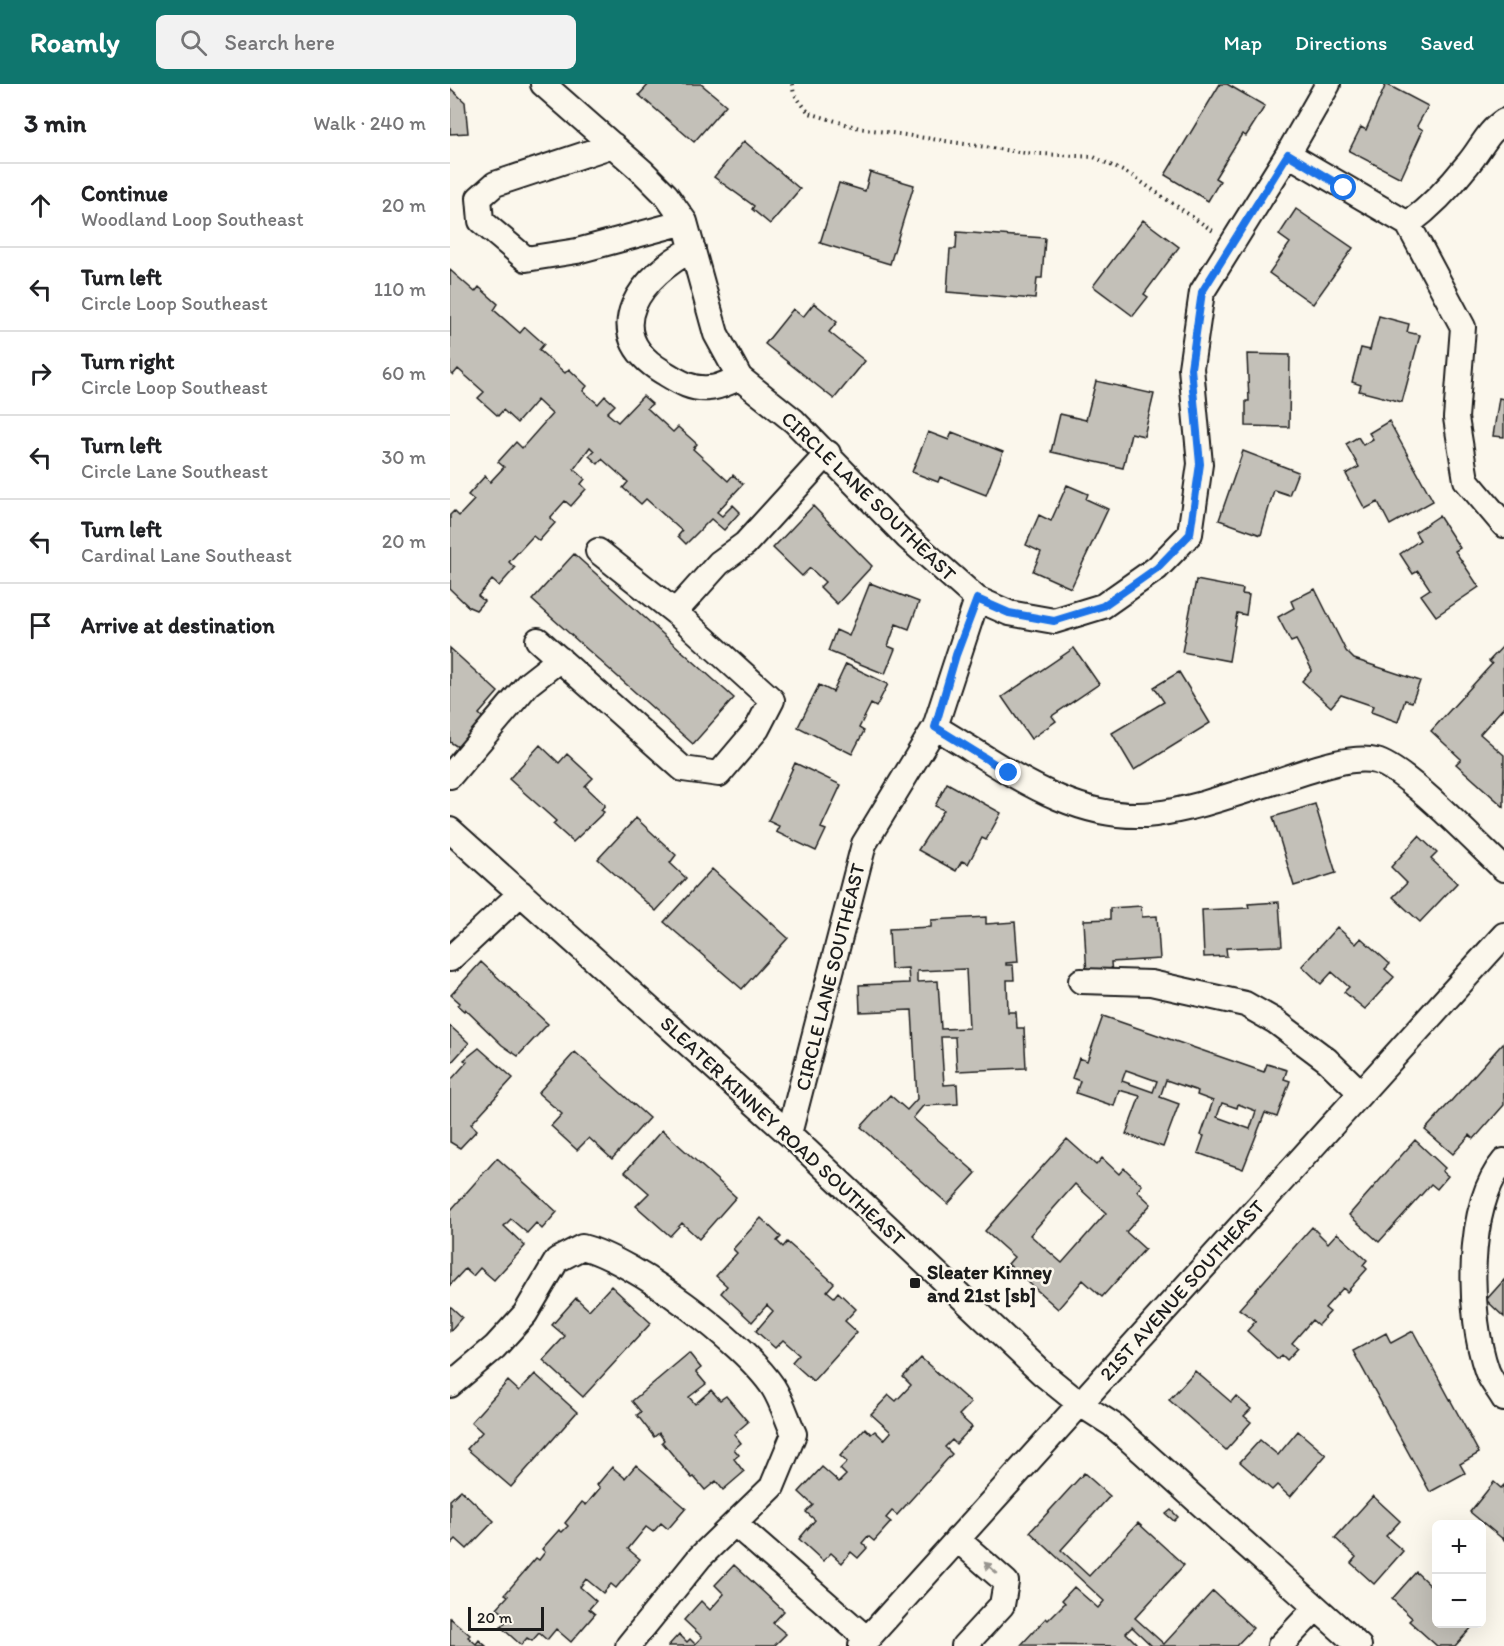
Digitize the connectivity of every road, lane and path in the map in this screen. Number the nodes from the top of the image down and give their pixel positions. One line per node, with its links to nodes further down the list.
1 (543, 84): 5 (street, CIRCLE LANE SOUTHEAST)
2 (792, 84): 9 (path)
3 (1328, 84): 6 (street)
4 (1504, 121): 8 (street)
5 (613, 145): 7 (street, CIRCLE LANE SOUTHEAST); 7 (street)
6 (1288, 154): 8 (street); 15 (street)
7 (685, 222): 10 (street, CIRCLE LANE SOUTHEAST)
8 (1408, 224): 13 (street)
9 (1213, 232)
10 (693, 249): 11 (street, CIRCLE LANE SOUTHEAST); 11 (street)
11 (740, 378): 12 (street, CIRCLE LANE SOUTHEAST)
12 (828, 453): 15 (street, CIRCLE LANE SOUTHEAST); 16 (street)
13 (1504, 525)
14 (598, 551): 16 (street)
15 (977, 599): 19 (street, CIRCLE LANE SOUTHEAST)
16 (675, 612): 18 (street)
17 (538, 640): 18 (street)
18 (560, 659): 20 (street)
19 (935, 727): 22 (street); 28 (street, CIRCLE LANE SOUTHEAST)
20 (450, 776)
21 (450, 830): 23 (street, SLEATER KINNEY ROAD SOUTHEAST)
22 (1504, 869)
23 (520, 893): 25 (street); 28 (street, SLEATER KINNEY ROAD SOUTHEAST)
24 (1504, 936): 27 (street, 21ST AVENUE SOUTHEAST)
25 (450, 959)
26 (1081, 981): 27 (street)
27 (1360, 1092): 33 (street, 21ST AVENUE SOUTHEAST)
28 (789, 1134): 33 (street, SLEATER KINNEY ROAD SOUTHEAST)
29 (1504, 1161): 30 (street)
30 (1496, 1370): 32 (street)
31 (450, 1385): 34 (street)
32 (1504, 1399)
33 (1080, 1404): 35 (street, 21ST AVENUE SOUTHEAST); 36 (street, SLEATER KINNEY ROAD SOUTHEAST)
34 (735, 1524): 37 (street); 38 (street)
35 (957, 1539): 37 (street, 21ST AVENUE SOUTHEAST); 39 (street, one-way to 35)
36 (1316, 1608): 40 (street); 41 (street, SLEATER KINNEY ROAD SOUTHEAST)
37 (864, 1643)
38 (628, 1646)
39 (964, 1646)
40 (1280, 1646)
41 (1359, 1646)

